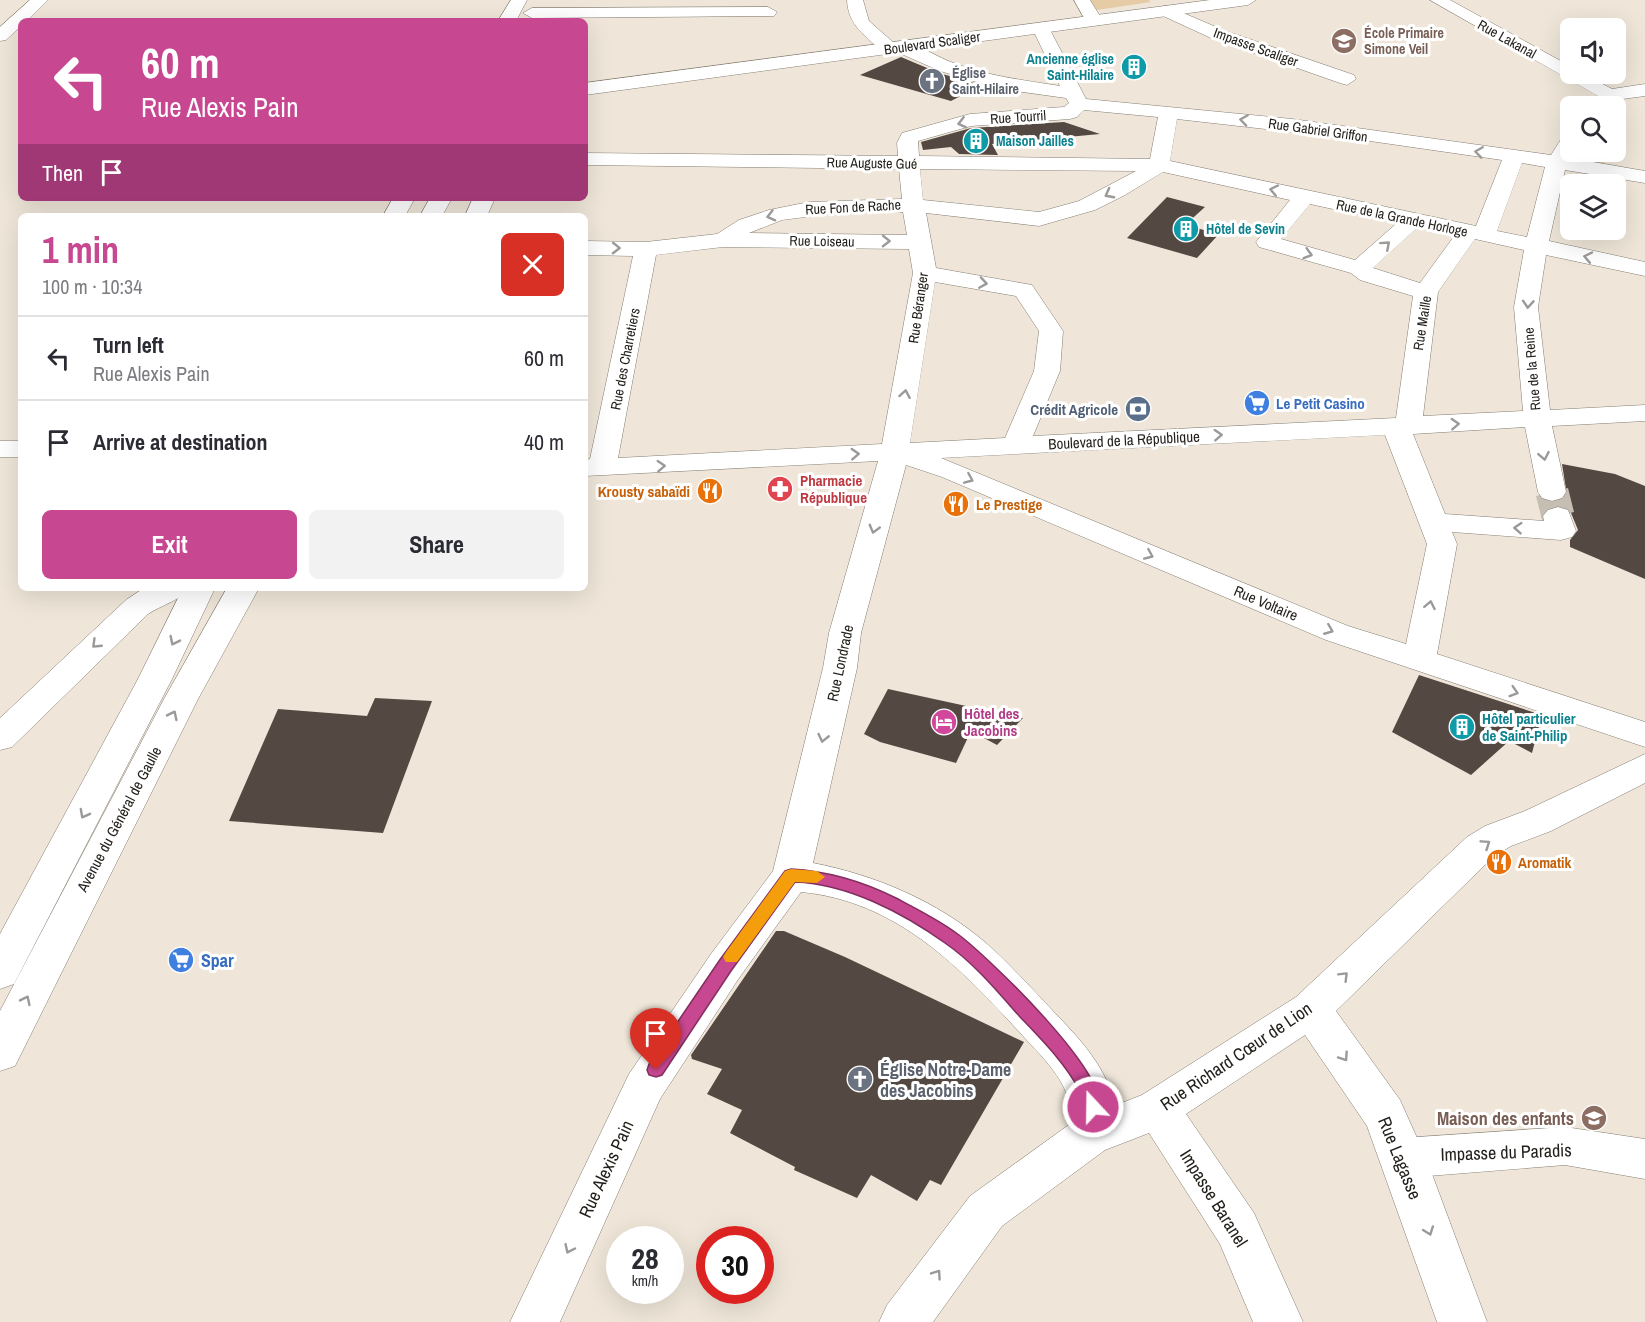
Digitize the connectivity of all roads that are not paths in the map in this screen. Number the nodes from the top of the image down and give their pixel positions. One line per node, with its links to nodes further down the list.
1 (40, 0): 10 (street)
2 (519, 0): 11 (street)
3 (855, 0): 16 (street)
4 (1082, 0): 13 (street)
5 (1248, 0): 7 (street, Boulevard Scaliger)
6 (1438, 0): 20 (street, Rue Lakanal)
7 (1179, 6): 13 (street, Boulevard Scaliger); 17 (street, Impasse Scaliger)
8 (532, 11): 9 (street)
9 (768, 12)
10 (20, 18)
11 (509, 18)
12 (18, 20): 15 (street)
13 (1094, 21): 14 (street, Boulevard Scaliger)
14 (1041, 28): 16 (street, Boulevard Scaliger); 22 (street)
15 (0, 36)
16 (895, 48): 18 (street, Boulevard Scaliger); 22 (street, Rue Gabriel Griffon)
17 (1347, 79)
18 (588, 88)
19 (1645, 90): 21 (street)
20 (1596, 96)
21 (1623, 96)
22 (1076, 99): 23 (street, Rue Gabriel Griffon); 28 (street, Rue Tourril, one-way to 28)
23 (1169, 111): 24 (street, Rue Gabriel Griffon, one-way to 23); 29 (street)
24 (1514, 156): 27 (street, Rue Gabriel Griffon); 34 (street, Rue Maille)
25 (1560, 157): 27 (street, Rue de la Reine)
26 (588, 159): 28 (street, Rue Auguste Gué)
27 (1557, 162): 30 (street, Rue Gabriel Griffon); 37 (street, Rue de la Reine)
28 (908, 163): 29 (street, Rue Auguste Gué); 32 (street, Rue Béranger)
29 (1159, 165): 31 (street, Rue de la Grande Horloge, one-way to 29); 32 (street, Rue Fon de Rache, one-way to 32)
30 (1645, 177)
31 (1304, 197): 33 (street, Rue de la Grande Horloge); 40 (street, one-way to 40)
32 (913, 204): 35 (street, Rue Fon de Rache, one-way to 35); 36 (street, Rue Béranger)
33 (1412, 221): 34 (street, Rue de la Grande Horloge); 40 (street, one-way to 33)
34 (1476, 234): 37 (street, Rue de la Grande Horloge); 43 (street, Rue Maille)
35 (723, 240): 36 (street, Rue Loiseau, one-way to 36); 39 (street, Rue Fon de Rache)
36 (921, 242): 42 (street, Rue Béranger)
37 (1536, 246): 41 (street, Rue de la Grande Horloge, one-way to 37); 45 (street, Rue de la Reine, one-way to 45)
38 (588, 248): 39 (street, Rue Fon de Rache, one-way to 39)
39 (646, 249): 51 (street, Rue des Charretiers)
40 (1359, 268): 43 (street)
41 (1645, 269)
42 (925, 273): 47 (street, one-way to 47); 50 (street, Rue Béranger, one-way to 42)
43 (1426, 292): 46 (street, Rue Maille)
44 (1645, 413): 45 (street, Boulevard de la République)
45 (1537, 419): 46 (street, Boulevard de la République, one-way to 45); 52 (street, Rue de la Reine, one-way to 52)
46 (1402, 427): 47 (street, Boulevard de la République, one-way to 46); 52 (street)
47 (1016, 444): 50 (street, Boulevard de la République)
48 (0, 449): 49 (street)
49 (18, 449)
50 (895, 452): 51 (street, Boulevard de la République, one-way to 50); 56 (street, Rue Voltaire, one-way to 56); 60 (street, Rue Londrade, one-way to 60)
51 (594, 468)
52 (1433, 522): 56 (street, one-way to 52)
53 (166, 591): 58 (street, one-way to 58)
54 (198, 591): 61 (street, one-way to 61)
55 (241, 591): 63 (street, Avenue du Général de Gaulle, one-way to 55)
56 (1419, 662): 57 (street, Rue Voltaire, one-way to 57)
57 (1645, 735)
58 (0, 738)
59 (1645, 767): 62 (street, Rue Richard Cœur de Lion, one-way to 59)
60 (791, 876): 65 (street); 68 (street, Rue Alexis Pain, one-way to 68)
61 (0, 972)
62 (1311, 1009): 64 (street, Rue Richard Cœur de Lion); 66 (street, Rue Lagasse, one-way to 66)
63 (0, 1053)
64 (1158, 1109): 65 (street, Rue Richard Cœur de Lion); 70 (street, Impasse Baranel)
65 (1089, 1136): 69 (street, Rue Richard Cœur de Lion, one-way to 65)
66 (1402, 1158): 67 (street, Impasse du Paradis); 71 (street, Rue Lagasse, one-way to 71)
67 (1645, 1159)
68 (535, 1322)
69 (904, 1322)
70 (1278, 1322)
71 (1462, 1322)

